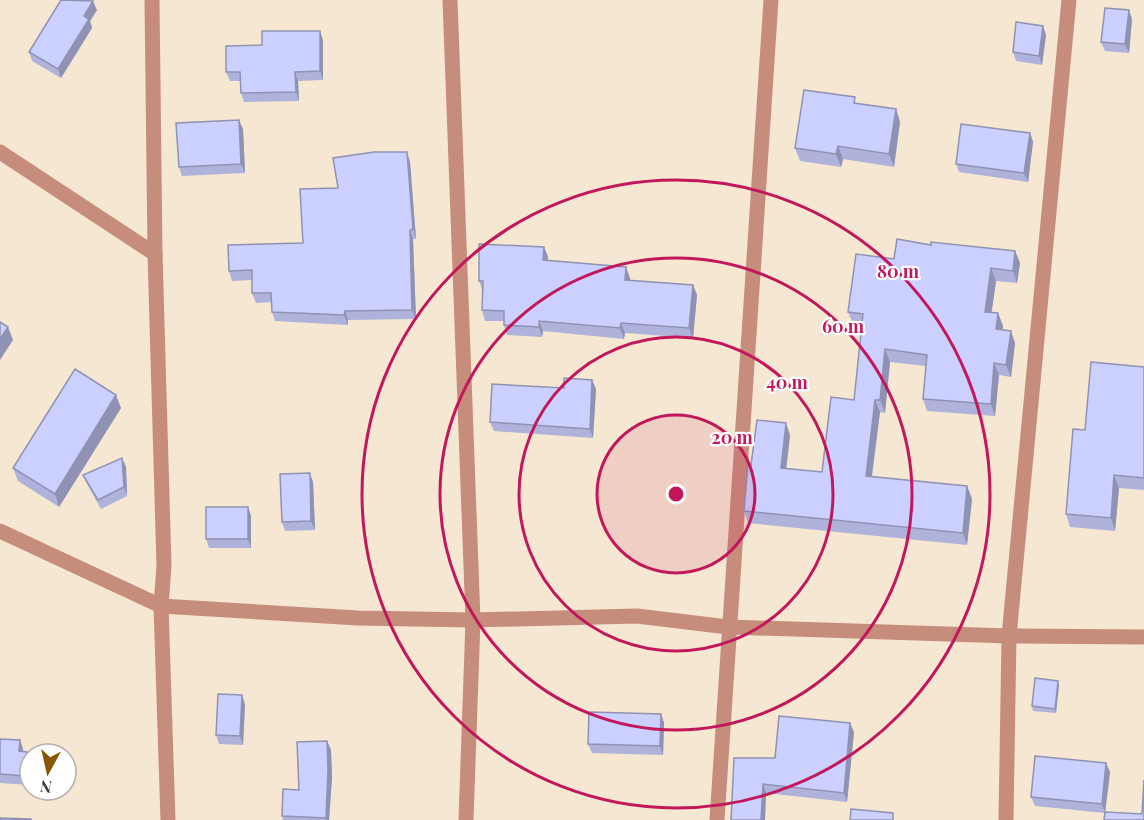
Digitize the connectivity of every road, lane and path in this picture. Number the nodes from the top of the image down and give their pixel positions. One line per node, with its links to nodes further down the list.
1 (152, 0): 6 (street)
2 (450, 0): 9 (street)
3 (771, 0): 10 (street)
4 (1070, 0): 11 (street)
5 (0, 152): 6 (street)
6 (155, 254): 8 (street)
7 (0, 531): 8 (street)
8 (160, 606): 9 (street); 13 (street)
9 (473, 620): 10 (street); 14 (street)
10 (728, 627): 11 (street); 15 (street)
11 (1009, 636): 12 (street); 16 (street)
12 (1144, 637)
13 (168, 820)
14 (465, 820)
15 (717, 820)
16 (1006, 820)

